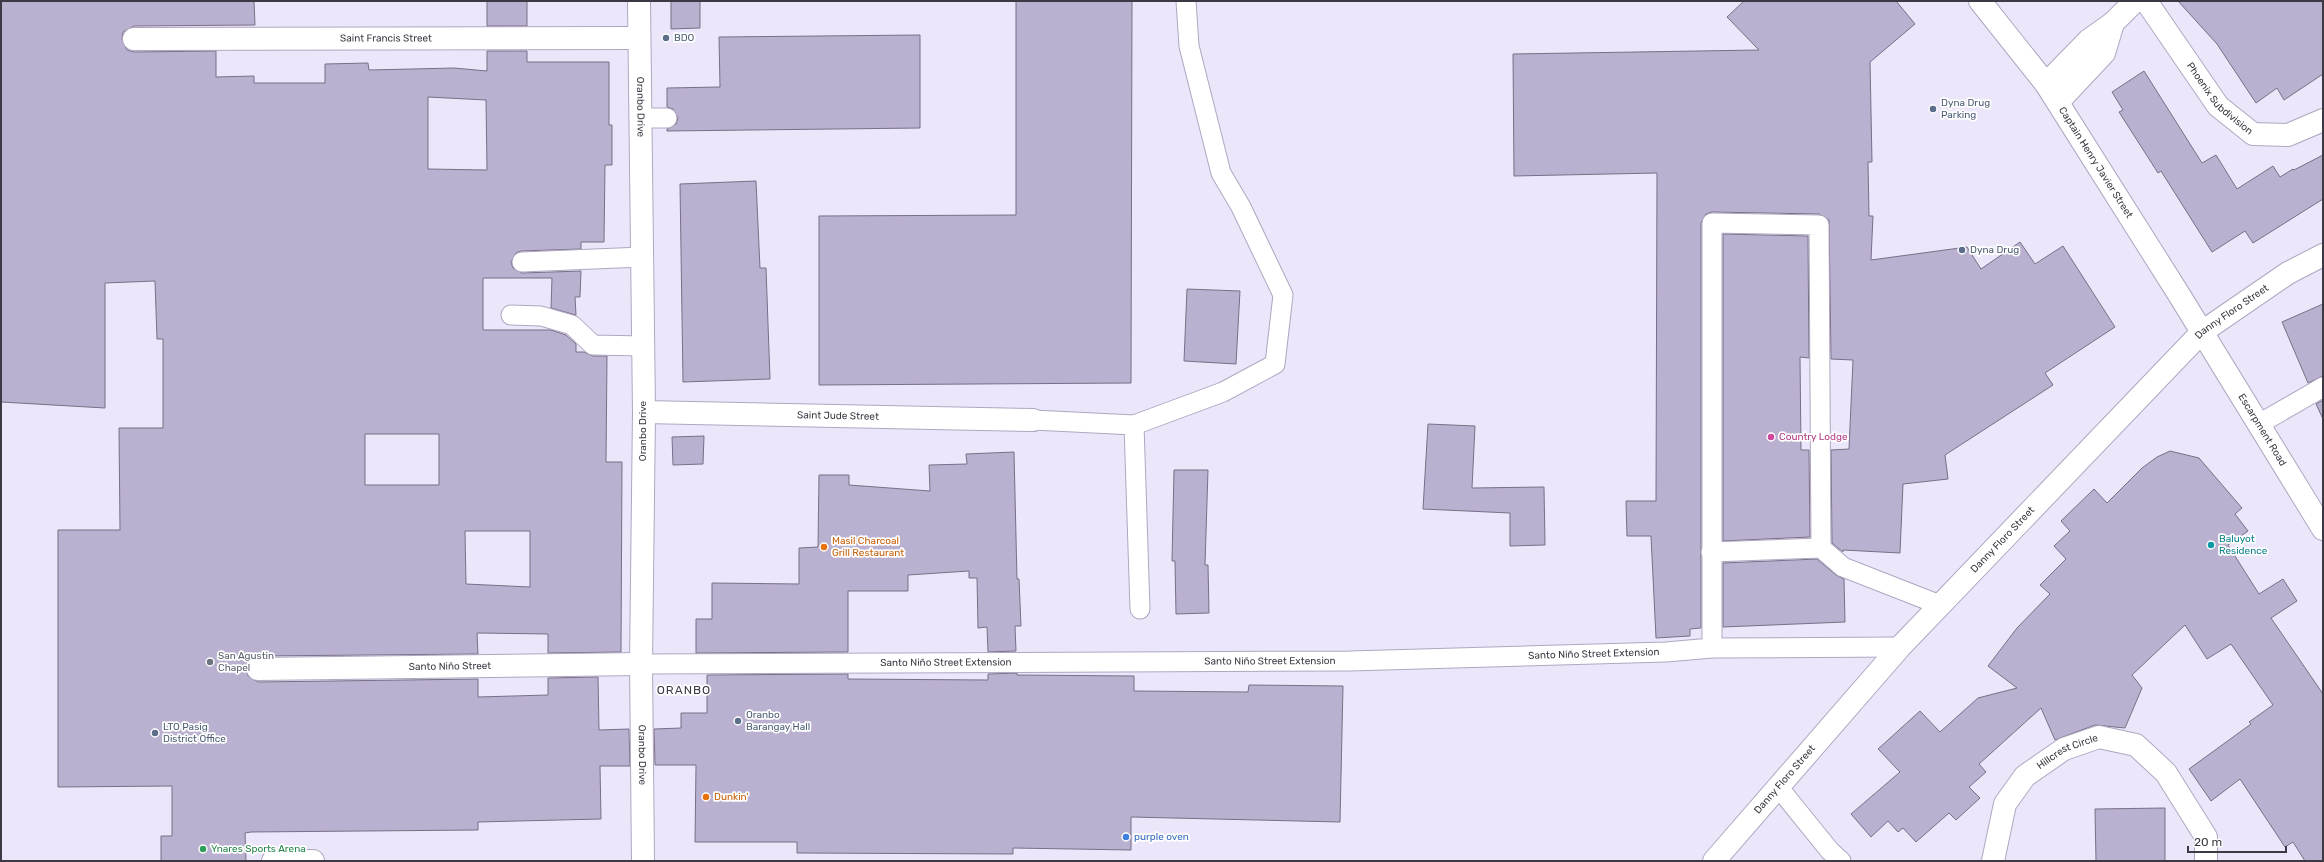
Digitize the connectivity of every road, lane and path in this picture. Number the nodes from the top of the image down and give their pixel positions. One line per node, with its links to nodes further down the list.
1 (639, 1): 6 (street, Oranbo Drive)
2 (1186, 1): 22 (lane)
3 (1980, 1): 8 (street, Captain Henry Javier Street)
4 (2136, 1): 8 (street)
5 (2146, 1): 11 (street, Phoenix Subdivision)
6 (638, 38): 7 (street, Saint Francis Street); 9 (street, Oranbo Drive)
7 (134, 39)
8 (2052, 93): 16 (street, Captain Henry Javier Street)
9 (640, 118): 10 (lane); 13 (street, Oranbo Drive)
10 (667, 118)
11 (2323, 120)
12 (2323, 255): 16 (street, Danny Floro Street)
13 (642, 257): 14 (lane); 17 (street, Oranbo Drive)
14 (522, 262)
15 (511, 315): 17 (lane)
16 (2202, 332): 21 (street, Escarpment Road); 26 (street, Danny Floro Street)
17 (643, 346): 19 (street, Oranbo Drive)
18 (2323, 387): 21 (lane)
19 (644, 412): 20 (street, Saint Jude Street); 30 (street, Oranbo Drive)
20 (1033, 420): 22 (lane)
21 (2259, 424): 23 (street, Escarpment Road)
22 (1134, 425): 27 (lane)
23 (2323, 529)
24 (1821, 548): 25 (lane); 25 (lane); 26 (lane)
25 (1711, 552): 29 (lane)
26 (1940, 605): 28 (street, Danny Floro Street)
27 (1140, 609)
28 (1900, 647): 29 (lane, Santo Niño Street Extension); 32 (street, Danny Floro Street)
29 (1712, 648): 30 (lane, Santo Niño Street Extension)
30 (641, 664): 31 (street, Santo Niño Street); 37 (street, Oranbo Drive)
31 (258, 669)
32 (1779, 788): 33 (lane); 34 (street, Danny Floro Street)
33 (1830, 858)
34 (1720, 859)
35 (273, 861): 36 (street)
36 (314, 861)
37 (643, 861)
38 (1992, 861): 39 (street, Hillcrest Circle)
39 (2206, 861)

